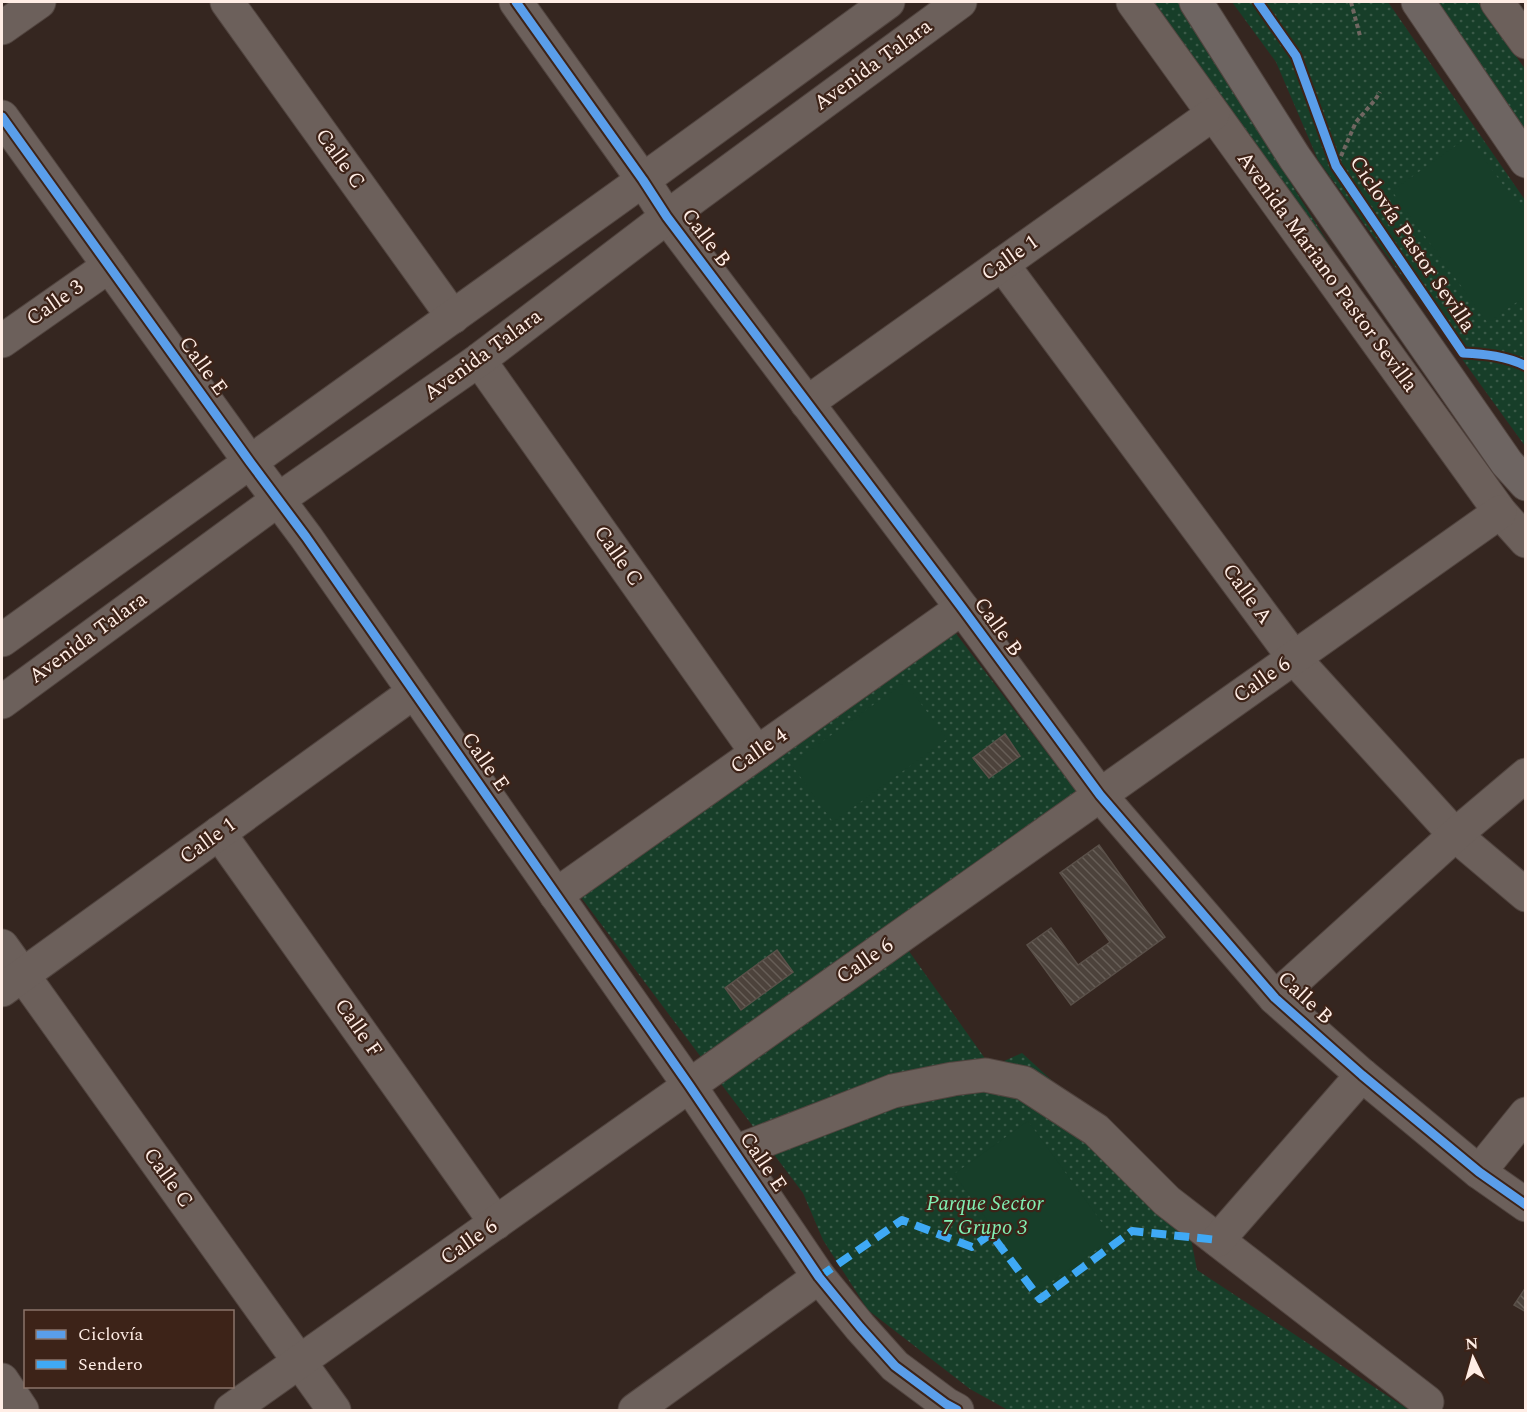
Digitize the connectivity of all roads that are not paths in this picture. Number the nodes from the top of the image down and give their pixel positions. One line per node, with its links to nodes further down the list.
1 (39, 2): 10 (street)
2 (227, 2): 19 (street, Calle C)
3 (516, 2): 15 (street, Calle B)
4 (888, 2): 15 (street, Avenida Talara)
5 (960, 2): 16 (street, Avenida Talara)
6 (1132, 2): 12 (street, Avenida Mariano Pastor Sevilla)
7 (1196, 2): 24 (main road, Avenida Mariano Pastor Sevilla)
8 (1418, 2): 14 (main road)
9 (1497, 2): 11 (street)
10 (2, 28)
11 (1526, 42)
12 (1213, 114): 17 (street, Calle 1); 26 (street, Avenida Mariano Pastor Sevilla)
13 (2, 117): 18 (street, Calle E)
14 (1526, 161)
15 (643, 180): 16 (street, Calle B); 19 (street, Avenida Talara)
16 (667, 217): 21 (street, Avenida Talara); 22 (street, Calle B)
17 (1002, 264): 22 (street, Calle 1); 30 (street, Calle A)
18 (109, 266): 20 (street, Calle 3); 23 (street, Calle E)
19 (453, 317): 23 (street, Avenida Talara)
20 (2, 341)
21 (479, 360): 25 (street, Avenida Talara); 33 (street, Calle C)
22 (807, 403): 28 (street, Calle B)
23 (250, 462): 25 (street, Calle E); 29 (street, Avenida Talara)
24 (1526, 484)
25 (279, 499): 31 (street, Calle E); 32 (street, Avenida Talara)
26 (1500, 512): 27 (street, Avenida Mariano Pastor Sevilla); 30 (street, Calle 6)
27 (1526, 541)
28 (962, 608): 33 (street, Calle 4); 35 (street, Calle B)
29 (2, 640)
30 (1294, 658): 35 (street, Calle 6); 37 (street, Calle A)
31 (414, 692): 36 (street, Calle 1); 38 (street, Calle E)
32 (2, 702)
33 (757, 753): 38 (street, Calle 4)
34 (1526, 775): 37 (street)
35 (1100, 795): 42 (street, Calle B); 44 (street, Calle 6)
36 (219, 833): 41 (street, Calle 1); 49 (street, Calle F)
37 (1455, 835): 39 (street, Calle A); 42 (street)
38 (556, 895): 44 (street, Calle E)
39 (1526, 895)
40 (2, 946): 41 (street, Calle C)
41 (12, 982): 52 (street, Calle C)
42 (1275, 998): 43 (street, Calle B)
43 (1362, 1075): 47 (street, Calle B); 50 (street)
44 (690, 1085): 46 (street, Calle E); 49 (street, Calle 6)
45 (1526, 1114): 47 (street)
46 (735, 1152): 50 (street); 51 (street, Calle E)
47 (1479, 1172): 48 (street, Calle B)
48 (1526, 1205)
49 (496, 1223): 52 (street, Calle 6)
50 (1218, 1240): 54 (street)
51 (819, 1277): 58 (street); 59 (street, Calle E)
52 (300, 1362): 56 (street, Calle 6); 57 (street, Calle C)
53 (2, 1380): 55 (street)
54 (1427, 1402)
55 (22, 1410)
56 (231, 1410)
57 (334, 1410)
58 (638, 1410)
59 (957, 1410)

